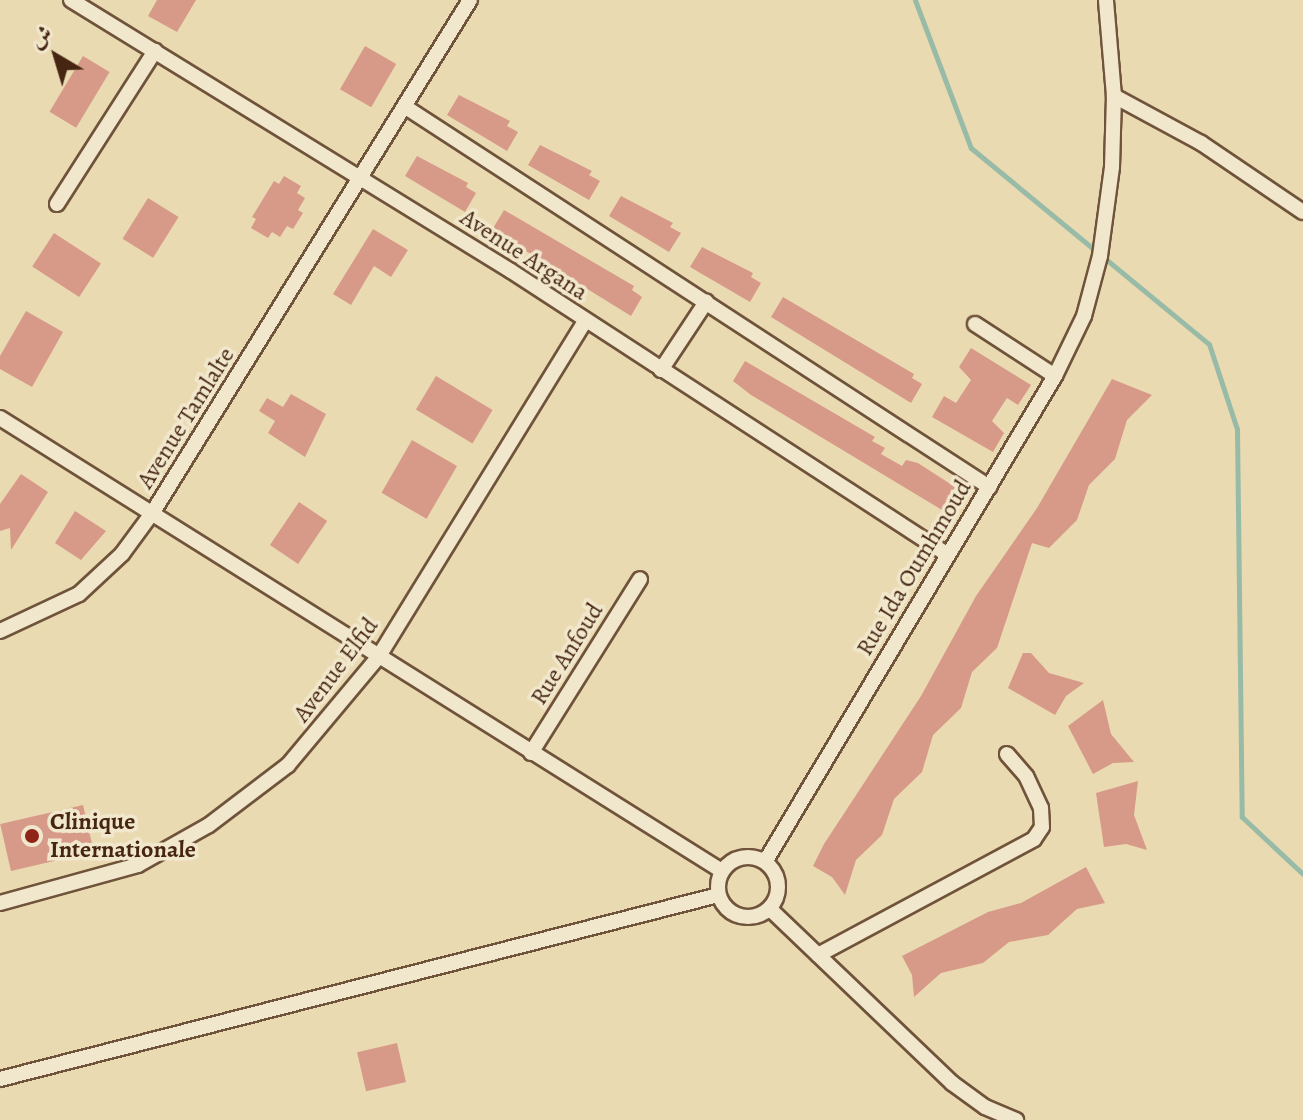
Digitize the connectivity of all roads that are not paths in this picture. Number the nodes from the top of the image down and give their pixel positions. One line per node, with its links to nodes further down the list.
1 (71, 0): 4 (street, Avenue Argana)
2 (470, 0): 6 (street, Avenue Tamlalte)
3 (1106, 0): 5 (street, Rue Ida Oumhmoud)
4 (155, 51): 7 (street, Avenue Argana); 8 (street)
5 (1114, 96): 9 (street); 14 (street, Rue Ida Oumhmoud)
6 (407, 108): 7 (street, Avenue Tamlalte); 10 (street)
7 (362, 180): 11 (street, Avenue Argana); 17 (street, Avenue Tamlalte)
8 (57, 204)
9 (1303, 212)
10 (706, 302): 13 (street); 16 (street)
11 (585, 321): 13 (street, Avenue Argana); 21 (street, Avenue Elfid)
12 (975, 324): 14 (street)
13 (661, 370): 18 (street, Avenue Argana)
14 (1055, 376): 16 (street, Rue Ida Oumhmoud)
15 (0, 418): 17 (street)
16 (989, 487): 18 (street, Rue Ida Oumhmoud)
17 (153, 512): 20 (street, Avenue Tamlalte); 21 (street)
18 (948, 555): 24 (street, Rue Ida Oumhmoud)
19 (640, 579): 22 (street, Rue Anfoud)
20 (0, 631)
21 (379, 656): 22 (street); 27 (street, Avenue Elfid)
22 (531, 753): 25 (street)
23 (1007, 754): 29 (street)
24 (765, 862): 25 (street); 28 (street)
25 (722, 871): 26 (street)
26 (718, 895): 28 (street); 30 (street)
27 (0, 903)
28 (770, 909): 29 (street)
29 (818, 955): 31 (street)
30 (0, 1079)
31 (1016, 1120)

